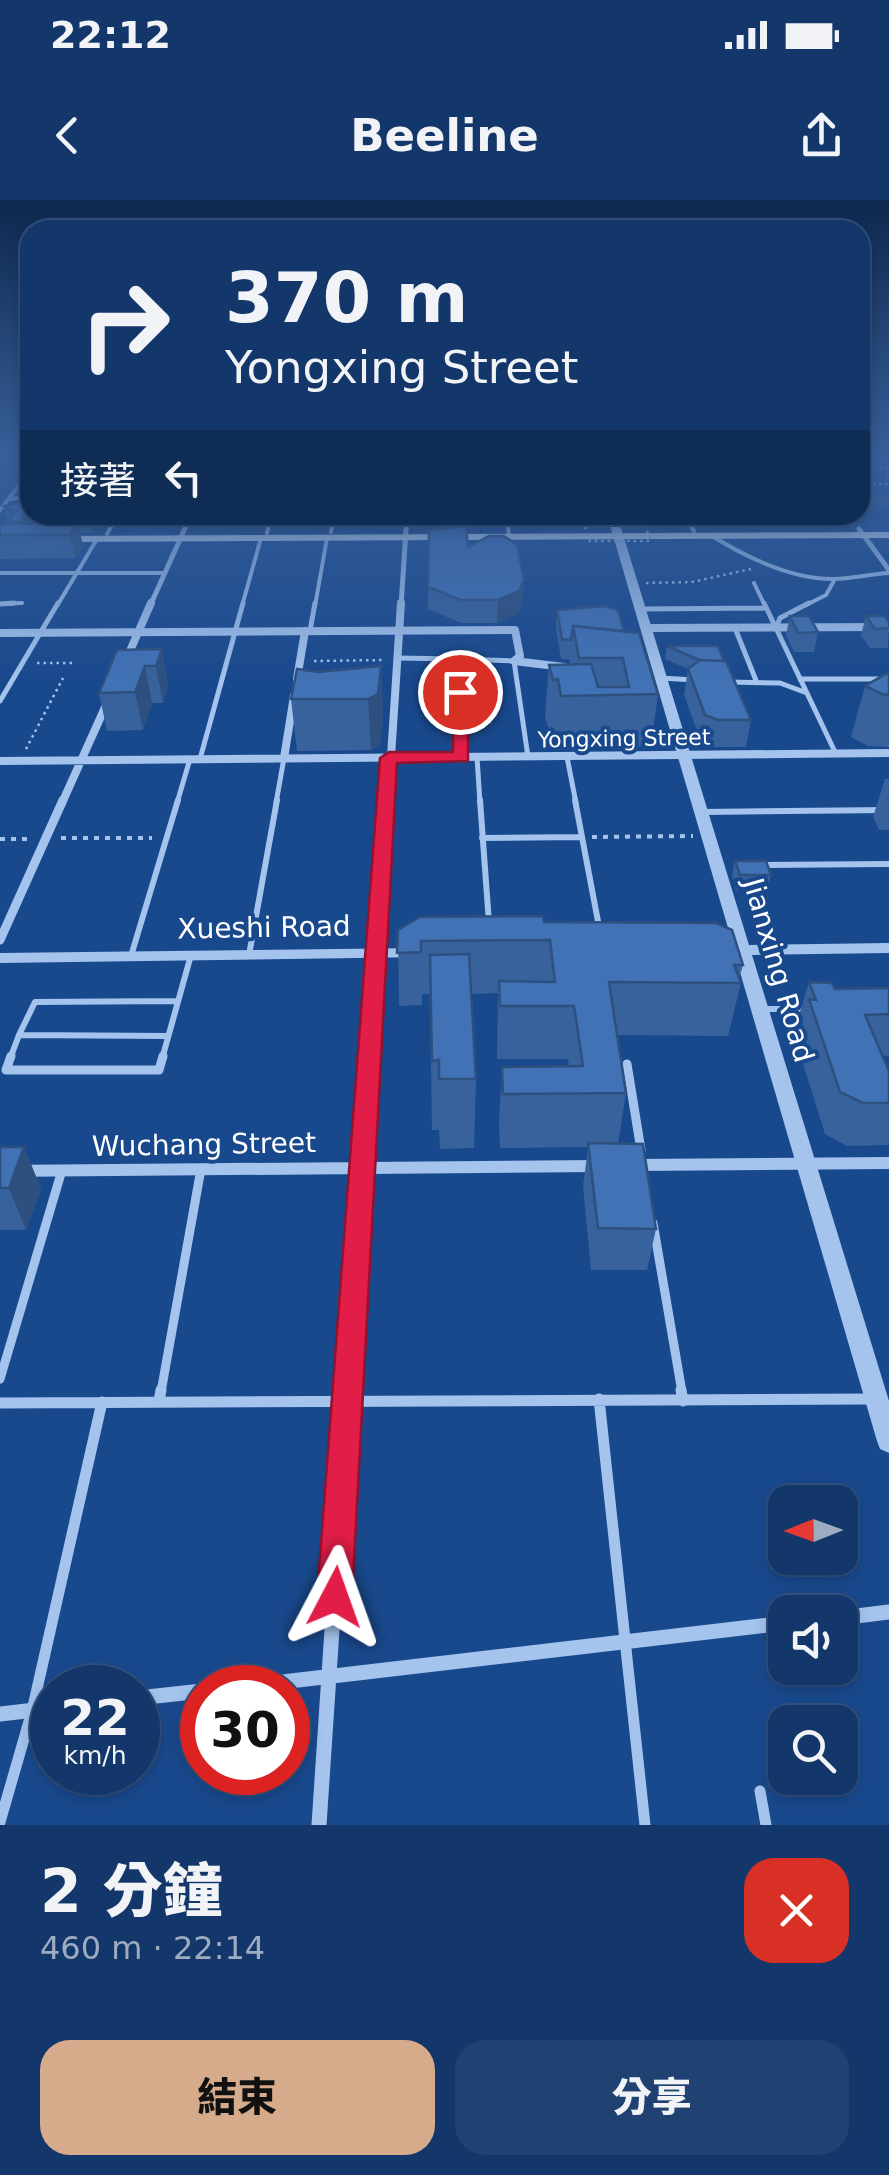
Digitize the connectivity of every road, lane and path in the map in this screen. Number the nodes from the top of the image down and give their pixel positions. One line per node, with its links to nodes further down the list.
1 (107, 530): 19 (lane)
2 (185, 530): 20 (street)
3 (266, 530): 16 (lane)
4 (330, 530): 17 (lane)
5 (406, 530): 18 (street)
6 (509, 530): 14 (lane)
7 (586, 530): 23 (path, bridge)
8 (617, 530): 15 (street, Jianxing Road)
9 (647, 530): 23 (path, bridge)
10 (694, 530): 11 (main road); 15 (main road)
11 (861, 532): 12 (main road); 21 (main road); 25 (street)
12 (889, 532)
13 (52, 534): 19 (main road)
14 (509, 534): 15 (main road); 18 (main road)
15 (618, 534): 21 (main road); 30 (street, Jianxing Road)
16 (264, 535): 17 (main road); 20 (main road); 41 (lane)
17 (329, 535): 18 (main road); 42 (lane)
18 (406, 535): 40 (street)
19 (102, 536): 20 (main road); 22 (main road); 26 (lane)
20 (182, 536): 28 (street)
21 (712, 536): 24 (lane)
22 (39, 540)
23 (589, 540)
24 (774, 563): 29 (lane); 30 (path)
25 (889, 571): 29 (lane)
26 (76, 572): 27 (lane); 28 (lane); 43 (lane)
27 (0, 573)
28 (165, 573): 44 (street)
29 (834, 579): 38 (lane)
30 (634, 583): 35 (street, Jianxing Road)
31 (754, 583): 34 (lane)
32 (0, 604): 33 (lane)
33 (22, 604)
34 (766, 608): 35 (lane); 38 (lane)
35 (642, 609): 36 (street, Jianxing Road)
36 (647, 628): 37 (street); 54 (street, Jianxing Road)
37 (735, 628): 38 (street); 59 (lane)
38 (776, 628): 39 (street); 55 (lane)
39 (889, 628)
40 (400, 630): 42 (street); 46 (street); 49 (street)
41 (236, 631): 42 (street); 44 (street); 73 (lane)
42 (308, 631): 48 (street)
43 (39, 632): 44 (street); 45 (street); 62 (lane)
44 (139, 632): 50 (street)
45 (0, 633)
46 (397, 658): 47 (lane); 48 (path); 71 (street)
47 (459, 659): 49 (lane); 67 (lane)
48 (300, 661): 70 (street)
49 (514, 661): 51 (street); 66 (lane)
50 (124, 664)
51 (572, 668)
52 (646, 677): 54 (street)
53 (63, 678): 76 (path)
54 (662, 678): 57 (lane); 65 (street, Jianxing Road)
55 (800, 679): 56 (lane); 60 (lane)
56 (889, 679)
57 (700, 680)
58 (719, 681): 59 (lane)
59 (758, 683): 60 (lane)
60 (807, 693): 63 (lane)
61 (110, 696): 74 (street)
62 (0, 701)
63 (836, 754): 64 (street, Yongxing Street); 65 (street, Yongxing Street)
64 (889, 754)
65 (685, 755): 69 (street, Yongxing Street); 78 (street, Jianxing Road)
66 (528, 756): 68 (street, Yongxing Street); 69 (street, Yongxing Street)
67 (462, 757): 68 (street, Yongxing Street); 71 (street, Yongxing Street)
68 (478, 757): 83 (lane)
69 (567, 757): 80 (lane)
70 (284, 758): 71 (street, Yongxing Street); 73 (street, Yongxing Street); 96 (lane)
71 (389, 758): 94 (street)
72 (190, 759): 73 (street, Yongxing Street); 74 (street, Yongxing Street); 82 (lane)
73 (200, 759)
74 (81, 760): 76 (street, Yongxing Street); 81 (street)
75 (0, 761): 76 (street, Yongxing Street)
76 (20, 761)
77 (889, 810): 78 (lane)
78 (703, 812): 79 (street, Jianxing Road)
79 (710, 836): 80 (path); 91 (street, Jianxing Road)
80 (582, 837): 83 (lane); 92 (lane)
81 (46, 838): 82 (path); 84 (path); 88 (street)
82 (166, 838): 97 (lane)
83 (482, 838): 87 (lane)
84 (0, 839)
85 (889, 864): 86 (lane)
86 (758, 865)
87 (490, 934)
88 (0, 940)
89 (889, 948): 91 (street)
90 (709, 950): 91 (street)
91 (745, 950): 100 (street, Jianxing Road)
92 (603, 951)
93 (434, 953): 94 (street, Xueshi Road)
94 (378, 954): 96 (street, Xueshi Road); 110 (street)
95 (190, 955): 96 (street, Xueshi Road); 97 (street, Xueshi Road); 99 (lane)
96 (249, 955)
97 (132, 956): 98 (street, Xueshi Road)
98 (0, 958)
99 (178, 1000): 102 (lane); 103 (lane)
100 (761, 1009): 101 (lane); 106 (street, Jianxing Road)
101 (813, 1010)
102 (19, 1035): 103 (lane); 103 (lane)
103 (168, 1036)
104 (627, 1064): 107 (lane)
105 (889, 1163): 106 (street)
106 (807, 1164): 107 (street); 118 (street, Jianxing Road)
107 (643, 1165): 109 (street); 114 (lane)
108 (606, 1166): 110 (street, Wuchang Street)
109 (624, 1166)
110 (362, 1167): 111 (street, Wuchang Street); 119 (street)
111 (201, 1169): 112 (street, Wuchang Street); 121 (lane)
112 (62, 1170): 113 (street, Wuchang Street); 116 (lane)
113 (0, 1171)
114 (646, 1184)
115 (650, 1202): 120 (lane)
116 (0, 1379)
117 (599, 1399): 119 (lane); 120 (lane); 128 (lane)
118 (877, 1399): 120 (lane); 124 (street, Jianxing Road)
119 (350, 1400): 121 (lane); 130 (street)
120 (683, 1400)
121 (159, 1401): 122 (lane)
122 (102, 1402): 123 (lane); 129 (lane)
123 (0, 1403)
124 (889, 1441)
125 (889, 1612): 126 (street)
126 (858, 1616)
127 (768, 1626): 128 (street)
128 (624, 1641): 130 (street); 138 (lane)
129 (42, 1665)
130 (329, 1676): 131 (street); 137 (street)
131 (310, 1678)
132 (30, 1710): 133 (street)
133 (0, 1714)
134 (30, 1717): 136 (lane)
135 (760, 1792): 139 (lane)
136 (0, 1822)
137 (319, 1825)
138 (645, 1825)
139 (766, 1825)

